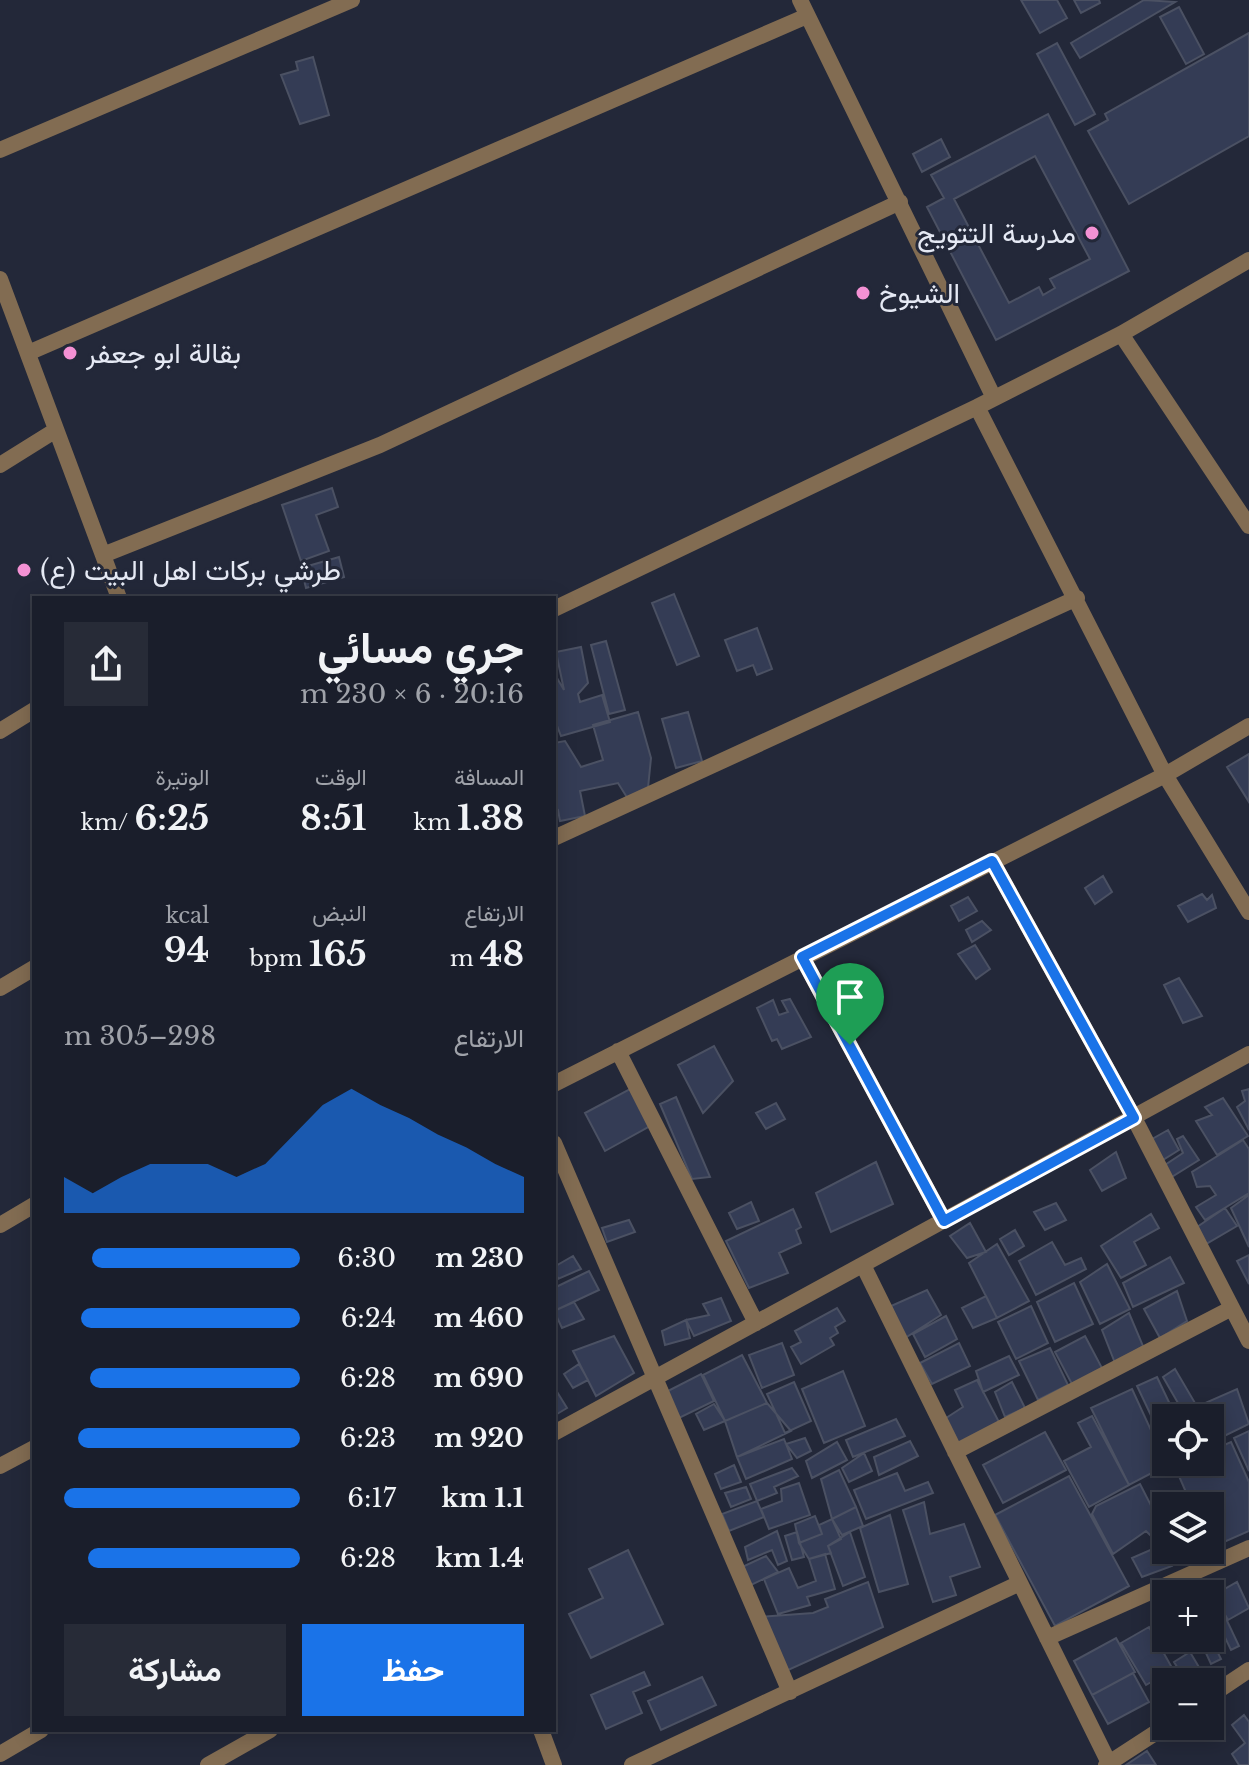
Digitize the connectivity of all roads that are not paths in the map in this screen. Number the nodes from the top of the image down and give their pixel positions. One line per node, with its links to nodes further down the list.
1 (352, 0): 3 (street)
2 (804, 8): 4 (street); 8 (street)
3 (0, 150)
4 (900, 202): 9 (street); 14 (street)
5 (1249, 260): 7 (street)
6 (0, 279): 8 (street)
7 (1121, 334): 9 (street); 13 (street)
8 (28, 353): 11 (street)
9 (994, 398): 10 (street)
10 (977, 407): 16 (street); 17 (street)
11 (56, 430): 12 (street); 14 (street)
12 (0, 465)
13 (1249, 526)
14 (103, 555): 15 (street)
15 (118, 596)
16 (1077, 598): 21 (street); 22 (street)
17 (556, 608)
18 (32, 711): 20 (street)
19 (1249, 726): 21 (street)
20 (0, 731)
21 (1165, 775): 23 (street); 24 (street)
22 (556, 837)
23 (992, 861): 25 (street); 31 (street)
24 (1249, 912)
25 (802, 957): 28 (street); 34 (street)
26 (32, 969): 27 (street)
27 (0, 988)
28 (618, 1051): 30 (street); 38 (street)
29 (1249, 1054): 31 (street)
30 (556, 1083)
31 (1134, 1118): 34 (street); 37 (street)
32 (556, 1148): 40 (street)
33 (32, 1206): 35 (street)
34 (944, 1221): 36 (street)
35 (0, 1225)
36 (863, 1265): 38 (street); 43 (street)
37 (1232, 1308): 39 (street); 43 (street)
38 (756, 1323): 40 (street)
39 (1249, 1341)
40 (655, 1378): 41 (street); 50 (street)
41 (556, 1432)
42 (32, 1449): 44 (street)
43 (955, 1452): 46 (street)
44 (0, 1466)
45 (1249, 1548): 47 (street)
46 (1020, 1583): 47 (street); 50 (street)
47 (1047, 1638): 59 (street)
48 (1249, 1670): 49 (street)
49 (1224, 1687)
50 (790, 1692): 58 (street)
51 (38, 1732): 55 (street)
52 (266, 1732): 56 (street)
53 (542, 1732): 57 (street)
54 (1152, 1736): 59 (street)
55 (0, 1754)
56 (208, 1765)
57 (554, 1765)
58 (632, 1765)
59 (1109, 1765)

